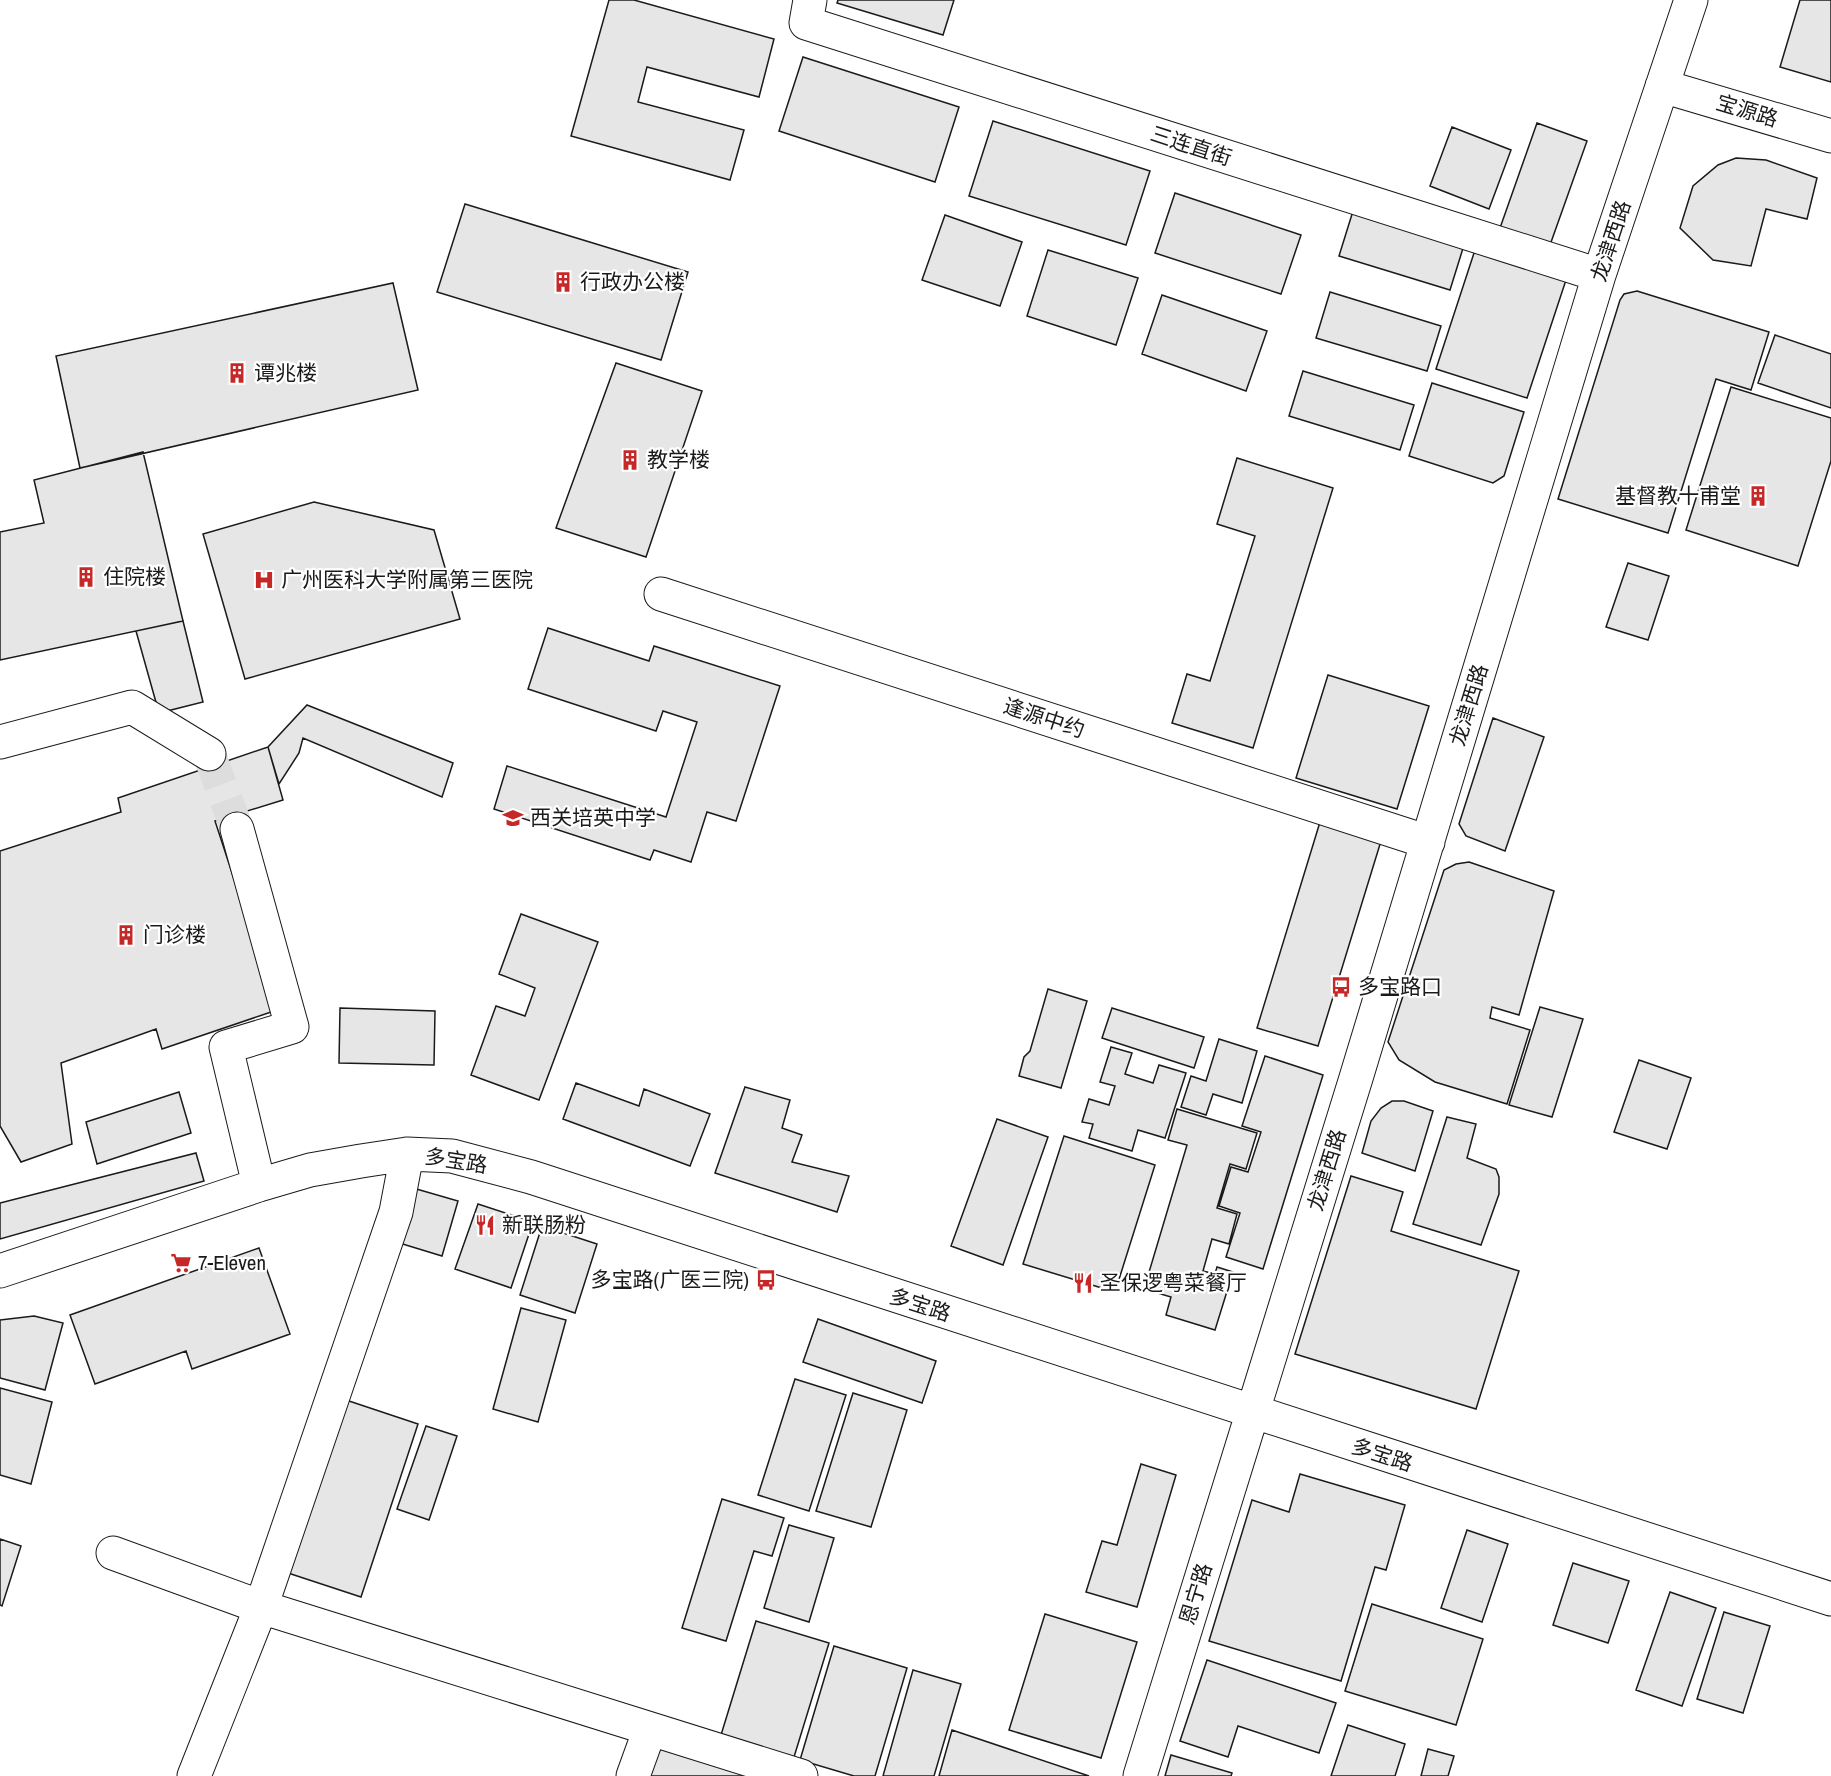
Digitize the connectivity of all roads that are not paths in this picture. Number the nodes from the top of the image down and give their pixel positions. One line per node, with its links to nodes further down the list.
1 (810, 0): 5 (street, 三连直街)
2 (1690, 0): 3 (street, 龙津西路)
3 (1662, 86): 4 (street, 宝源路); 5 (street, 龙津西路)
4 (1831, 136)
5 (1599, 275): 10 (street, 龙津西路)
6 (661, 594): 10 (street, 逢源中约)
7 (0, 742): 8 (street)
8 (208, 754)
9 (237, 830): 12 (street)
10 (1428, 842): 14 (street, 龙津西路)
11 (408, 1154): 12 (street, 多宝路); 14 (street, 多宝路); 17 (street)
12 (259, 1185): 13 (street, 多宝路)
13 (1, 1270)
14 (1252, 1412): 16 (street, 多宝路); 22 (street, 恩宁路)
15 (113, 1553): 17 (street)
16 (1831, 1599)
17 (261, 1607): 18 (street); 19 (street)
18 (650, 1729): 20 (street); 21 (street)
19 (194, 1776)
20 (633, 1776)
21 (801, 1776)
22 (1140, 1776)

